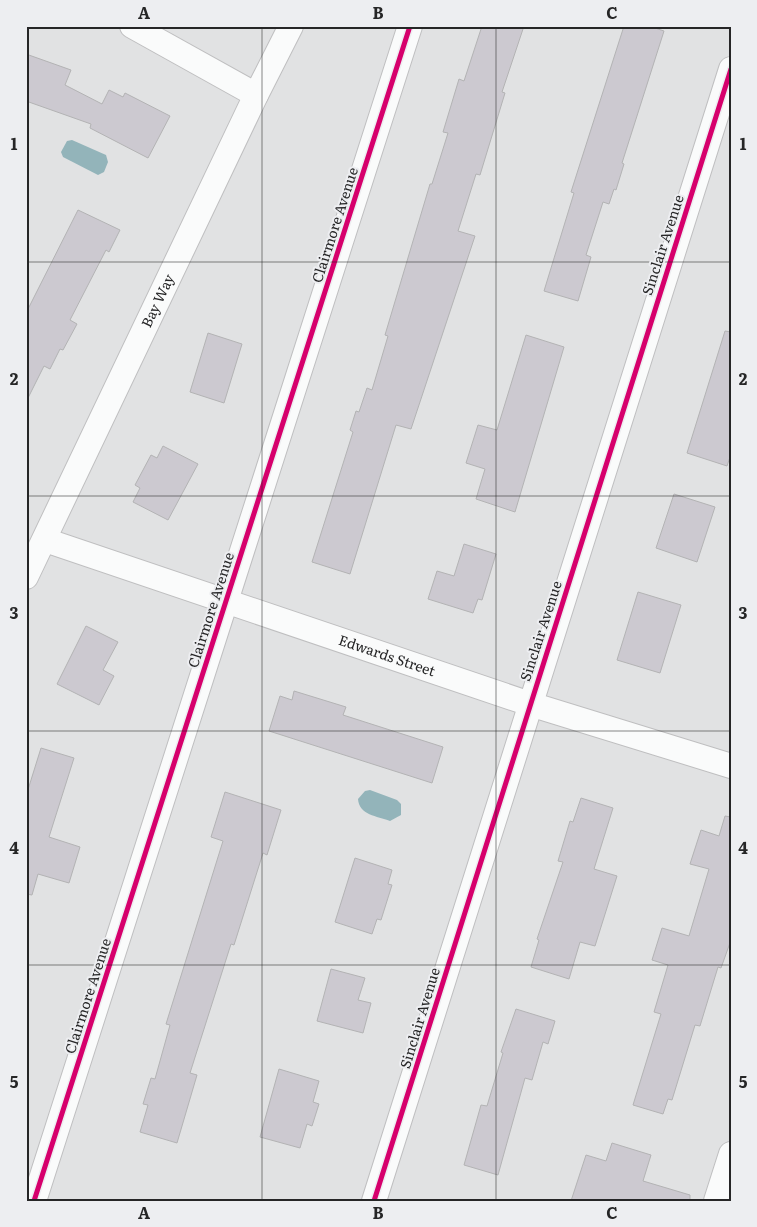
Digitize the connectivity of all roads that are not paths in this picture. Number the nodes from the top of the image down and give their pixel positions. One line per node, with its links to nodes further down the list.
1 (132, 26): 5 (street)
2 (292, 26): 5 (street, Bay Way)
3 (410, 26): 8 (street, Clairmore Avenue)
4 (731, 69): 9 (street, Sinclair Avenue)
5 (256, 94): 6 (street, Bay Way)
6 (45, 540): 7 (street, Bay Way); 8 (street, Edwards Street)
7 (26, 577)
8 (226, 600): 9 (street, Edwards Street); 12 (street, Clairmore Avenue)
9 (530, 704): 10 (street, Edwards Street); 13 (street, Sinclair Avenue)
10 (731, 766)
11 (731, 1154): 14 (street)
12 (34, 1201)
13 (374, 1201)
14 (716, 1201)

